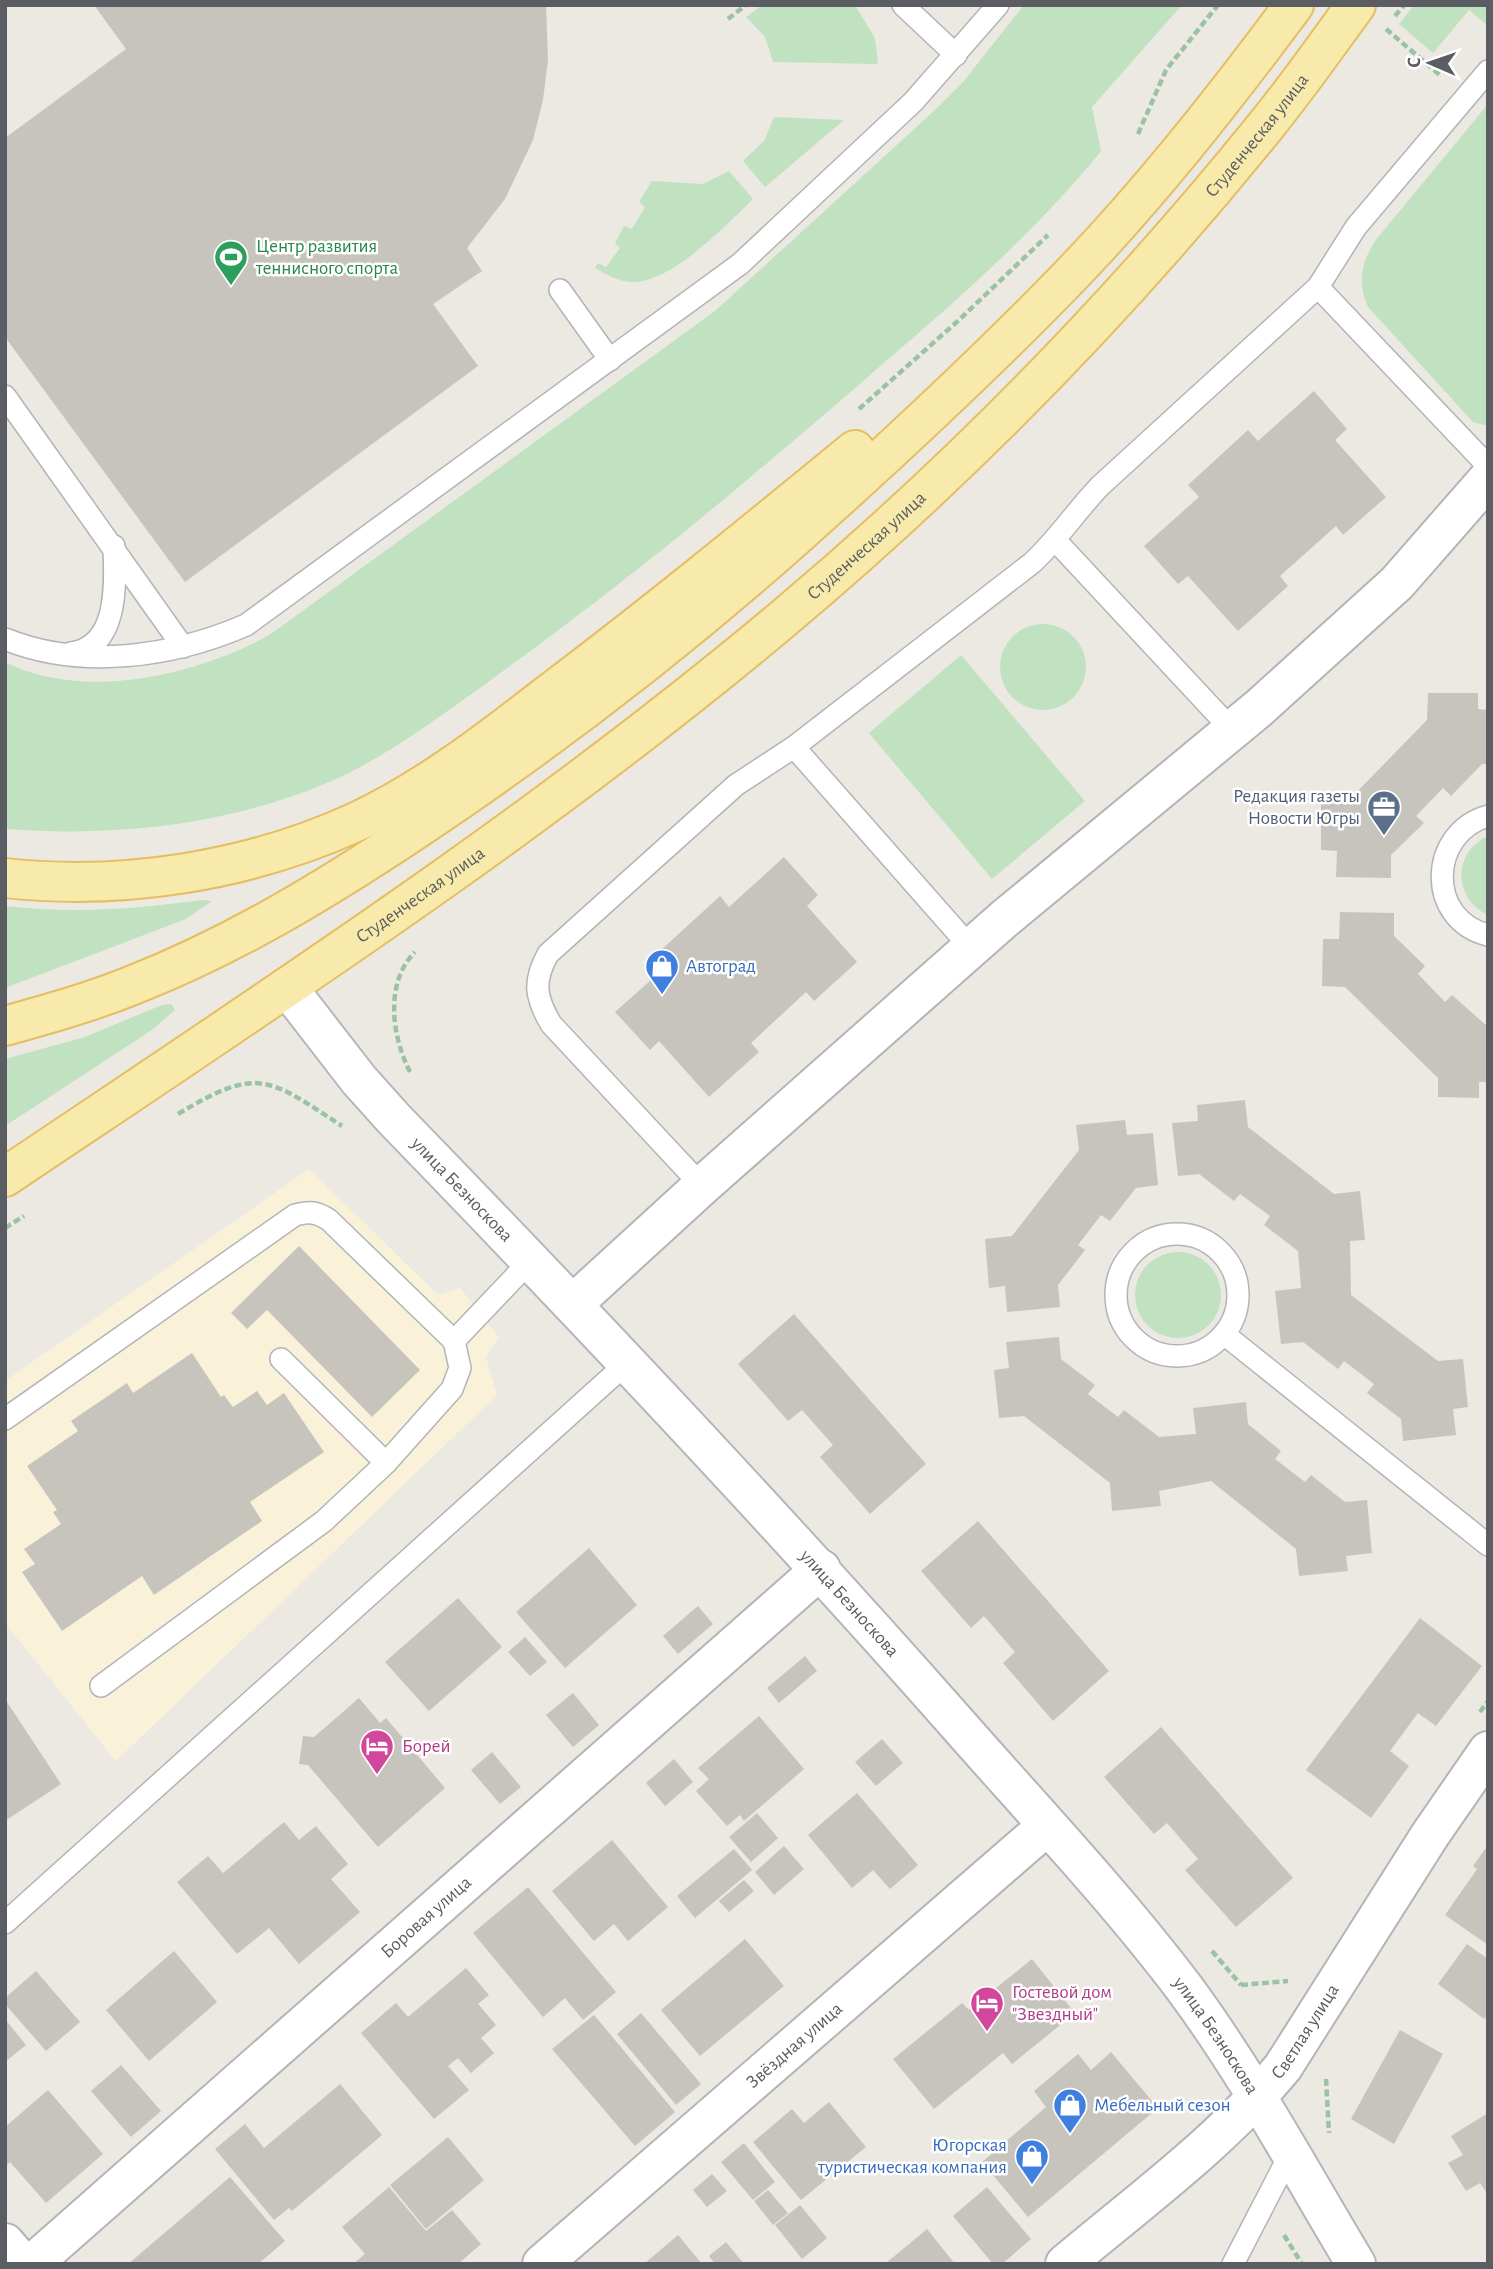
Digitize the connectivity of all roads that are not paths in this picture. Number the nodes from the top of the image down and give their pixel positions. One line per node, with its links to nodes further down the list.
1 (903, 5): 5 (lane)
2 (998, 5): 5 (lane)
3 (1294, 5): 7 (main road)
4 (1356, 5): 25 (main road, Студенческая улица)
5 (956, 55): 10 (lane)
6 (1488, 71): 8 (lane)
7 (1072, 274): 22 (main road); 26 (main road)
8 (1318, 287): 12 (lane); 14 (lane)
9 (560, 290): 10 (lane)
10 (610, 360): 17 (lane)
11 (5, 396): 15 (lane)
12 (1488, 466)
13 (1488, 479): 19 (street)
14 (1056, 541): 19 (lane); 20 (lane)
15 (114, 546): 17 (lane); 18 (lane)
16 (5, 639): 18 (lane)
17 (183, 647): 18 (lane)
18 (43, 651)
19 (1233, 731): 24 (street)
20 (794, 747): 24 (lane); 28 (lane)
21 (1488, 816): 23 (lane)
22 (5, 878)
23 (1488, 935)
24 (971, 948): 28 (street)
25 (287, 988): 27 (main road, Студенческая улица); 29 (street, улица Безноскова)
26 (5, 1026)
27 (5, 1177)
28 (702, 1186): 30 (street)
29 (531, 1260): 30 (street, улица Безноскова); 32 (lane)
30 (573, 1304): 34 (street, улица Безноскова)
31 (1224, 1334): 31 (lane); 37 (lane)
32 (454, 1341): 35 (lane); 36 (lane)
33 (281, 1359): 36 (lane)
34 (628, 1362): 38 (street, улица Безноскова); 42 (lane)
35 (5, 1419)
36 (386, 1463): 39 (lane)
37 (1488, 1545)
38 (821, 1569): 41 (street, улица Безноскова); 47 (street, Боровая улица)
39 (100, 1686)
40 (1488, 1751): 43 (street, Светлая улица)
41 (1047, 1826): 43 (street, улица Безноскова); 48 (street, Звёздная улица)
42 (5, 1923)
43 (1258, 2097): 44 (street, улица Безноскова); 49 (street, Светлая улица)
44 (1290, 2154): 50 (lane); 51 (street, улица Безноскова)
45 (5, 2243): 46 (street)
46 (23, 2264)
47 (32, 2264)
48 (542, 2264)
49 (1065, 2264)
50 (1233, 2264)
51 (1356, 2264)

